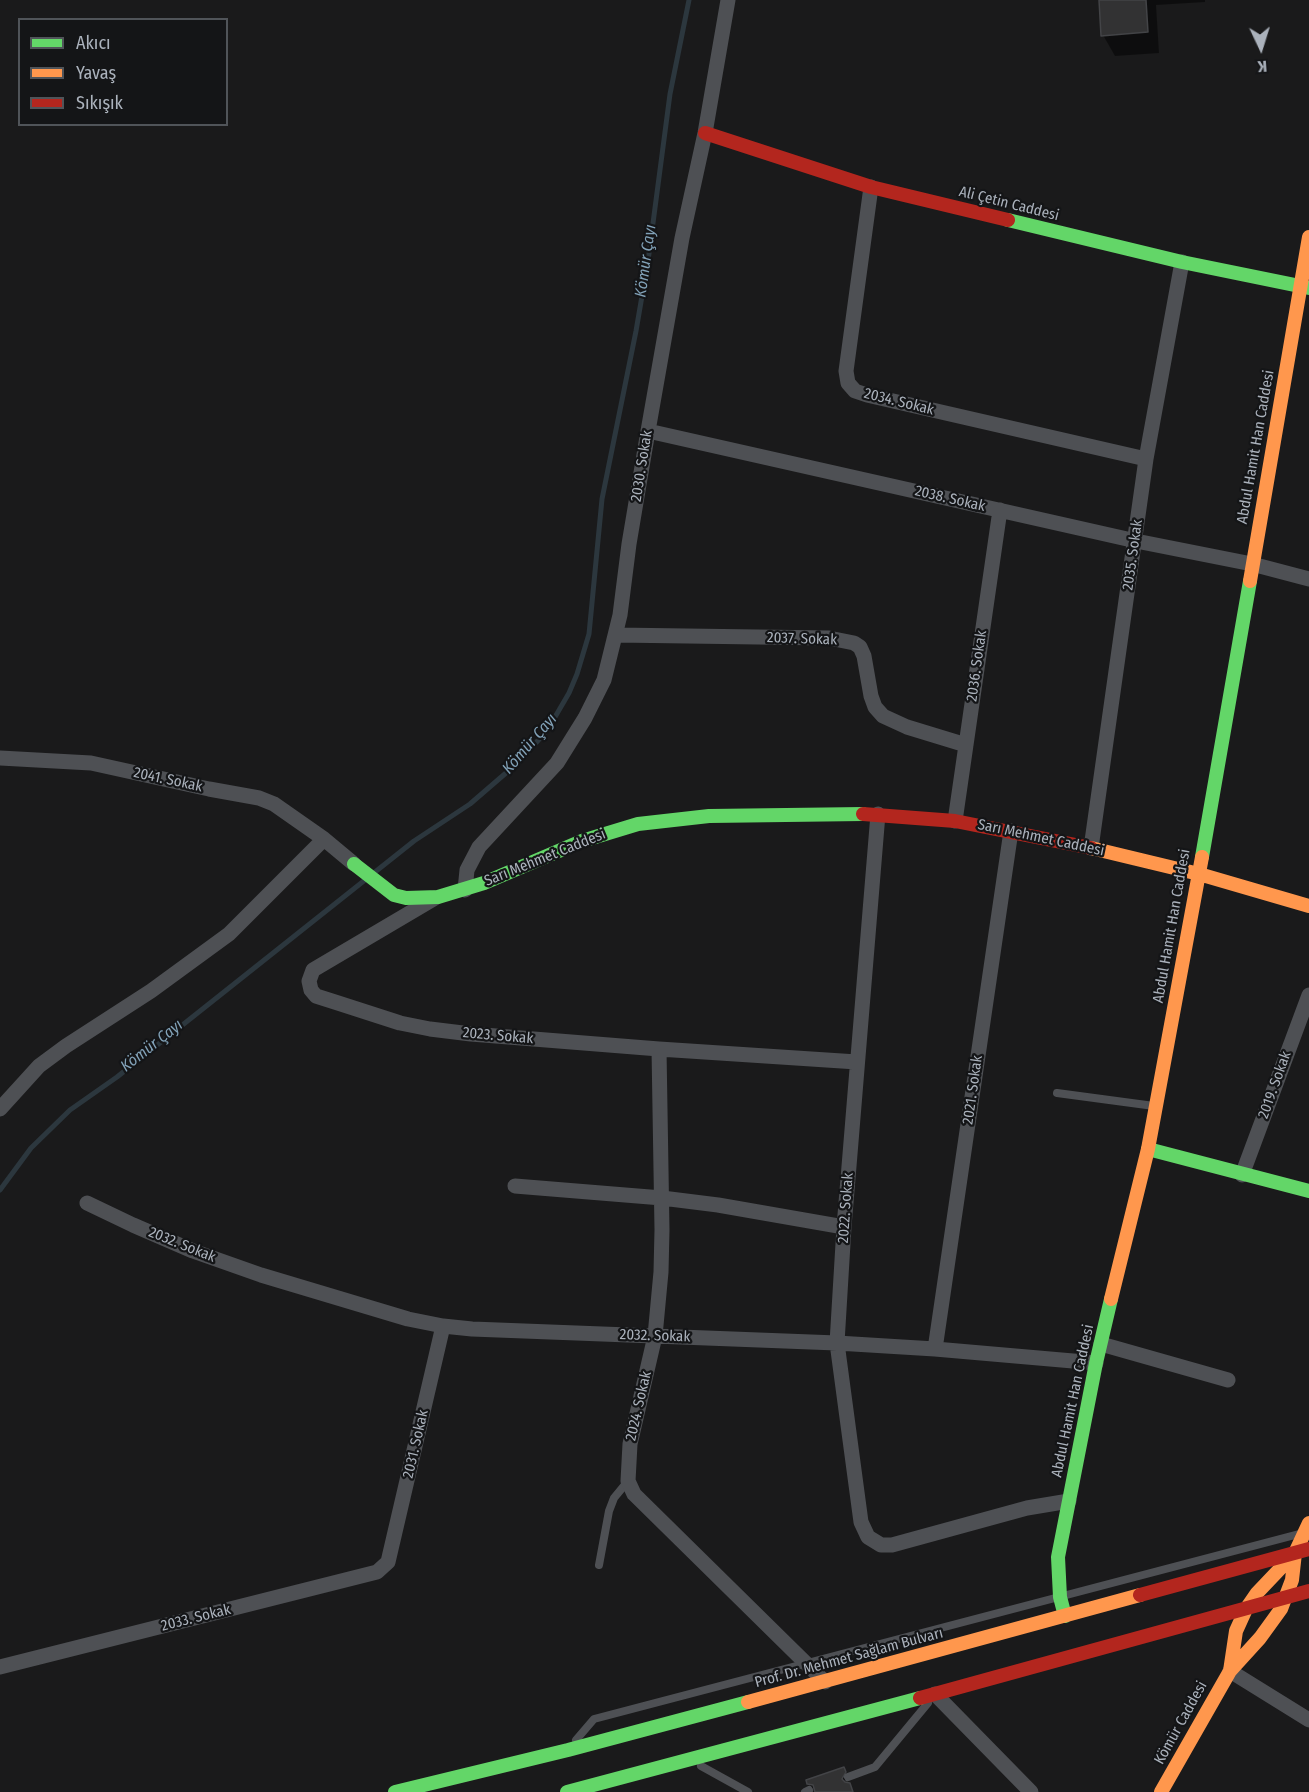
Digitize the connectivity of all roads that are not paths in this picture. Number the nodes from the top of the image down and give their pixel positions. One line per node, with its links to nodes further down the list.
1 (728, 0): 2 (street, 2030. Sokak)
2 (705, 133): 3 (main road, Ali Çetin Caddesi); 7 (street, 2030. Sokak)
3 (871, 187): 5 (main road, Ali Çetin Caddesi); 8 (street, 2034. Sokak)
4 (1309, 237): 6 (main road, Abdul Hamit Han Caddesi)
5 (1182, 262): 6 (main road, Ali Çetin Caddesi); 8 (street, 2035. Sokak)
6 (1305, 287): 11 (main road, Abdul Hamit Han Caddesi)
7 (648, 431): 9 (street, 2038. Sokak); 13 (street, 2030. Sokak)
8 (1146, 459): 10 (street, 2035. Sokak)
9 (1000, 510): 10 (street, 2038. Sokak); 14 (street, 2036. Sokak)
10 (1136, 541): 11 (street, 2038. Sokak); 20 (street, 2035. Sokak)
11 (1252, 564): 12 (street, 2038. Sokak); 22 (main road, Abdul Hamit Han Caddesi)
12 (1309, 579)
13 (616, 635): 14 (street, 2037. Sokak); 23 (street, 2030. Sokak)
14 (966, 745): 17 (street, 2036. Sokak)
15 (0, 758): 19 (street, 2041. Sokak)
16 (878, 814): 17 (main road, Sarı Mehmet Caddesi); 23 (main road, Sarı Mehmet Caddesi); 28 (street, 2022. Sokak)
17 (955, 821): 18 (main road, Sarı Mehmet Caddesi)
18 (1011, 831): 20 (main road, Sarı Mehmet Caddesi); 43 (street, 2021. Sokak)
19 (324, 839): 21 (street, Sarı Mehmet Caddesi); 31 (street)
20 (1091, 848): 22 (main road, Sarı Mehmet Caddesi)
21 (354, 864): 24 (main road, Sarı Mehmet Caddesi)
22 (1199, 874): 25 (main road, Sarı Mehmet Caddesi); 30 (main road, Abdul Hamit Han Caddesi)
23 (465, 890): 24 (main road, Sarı Mehmet Caddesi)
24 (438, 897): 27 (street, 2023. Sokak)
25 (1309, 906)
26 (1309, 995): 33 (street, 2019. Sokak)
27 (659, 1049): 28 (street, 2023. Sokak); 36 (street, 2024. Sokak)
28 (857, 1062): 38 (street, 2022. Sokak)
29 (1057, 1093): 30 (lane)
30 (1156, 1106): 32 (main road, Abdul Hamit Han Caddesi)
31 (0, 1110)
32 (1148, 1149): 33 (main road); 42 (main road, Abdul Hamit Han Caddesi)
33 (1242, 1175): 35 (main road)
34 (515, 1186): 36 (street)
35 (1309, 1191)
36 (662, 1198): 38 (street); 40 (street, 2024. Sokak)
37 (87, 1203): 39 (street, 2032. Sokak)
38 (844, 1227): 41 (street, 2022. Sokak)
39 (443, 1326): 40 (street, 2032. Sokak); 51 (street, 2031. Sokak)
40 (655, 1336): 41 (street, 2032. Sokak); 46 (street, 2024. Sokak)
41 (837, 1343): 43 (street); 47 (street)
42 (1101, 1344): 44 (main road, Abdul Hamit Han Caddesi); 45 (street)
43 (935, 1349): 44 (street)
44 (1096, 1363): 47 (main road, Abdul Hamit Han Caddesi)
45 (1228, 1380)
46 (628, 1481): 52 (lane); 58 (street)
47 (1069, 1501): 54 (main road, Abdul Hamit Han Caddesi)
48 (1308, 1529): 50 (main road); 54 (lane)
49 (1309, 1549): 50 (main road, Prof. Dr. Mehmet Sağlam Bulvarı)
50 (1295, 1552): 55 (main road); 56 (main road); 57 (main road, Prof. Dr. Mehmet Sağlam Bulvarı)
51 (388, 1562): 59 (street, 2033. Sokak)
52 (599, 1564)
53 (1309, 1591): 55 (main road)
54 (1060, 1597): 57 (main road, Abdul Hamit Han Caddesi); 58 (lane)
55 (1287, 1597): 56 (main road); 60 (main road)
56 (1246, 1609): 60 (main road); 62 (main road)
57 (1065, 1616): 61 (main road, Prof. Dr. Mehmet Sağlam Bulvarı)
58 (809, 1664): 61 (street); 64 (lane)
59 (0, 1667)
60 (1230, 1671): 63 (street); 71 (main road, Kömür Caddesi)
61 (825, 1682): 64 (main road, Prof. Dr. Mehmet Sağlam Bulvarı)
62 (935, 1694): 65 (main road); 66 (lane); 70 (street)
63 (1309, 1720)
64 (568, 1750): 67 (main road, Prof. Dr. Mehmet Sağlam Bulvarı)
65 (692, 1760): 68 (main road); 69 (lane)
66 (848, 1777)
67 (396, 1792)
68 (567, 1792)
69 (748, 1792)
70 (1031, 1792)
71 (1161, 1792)

